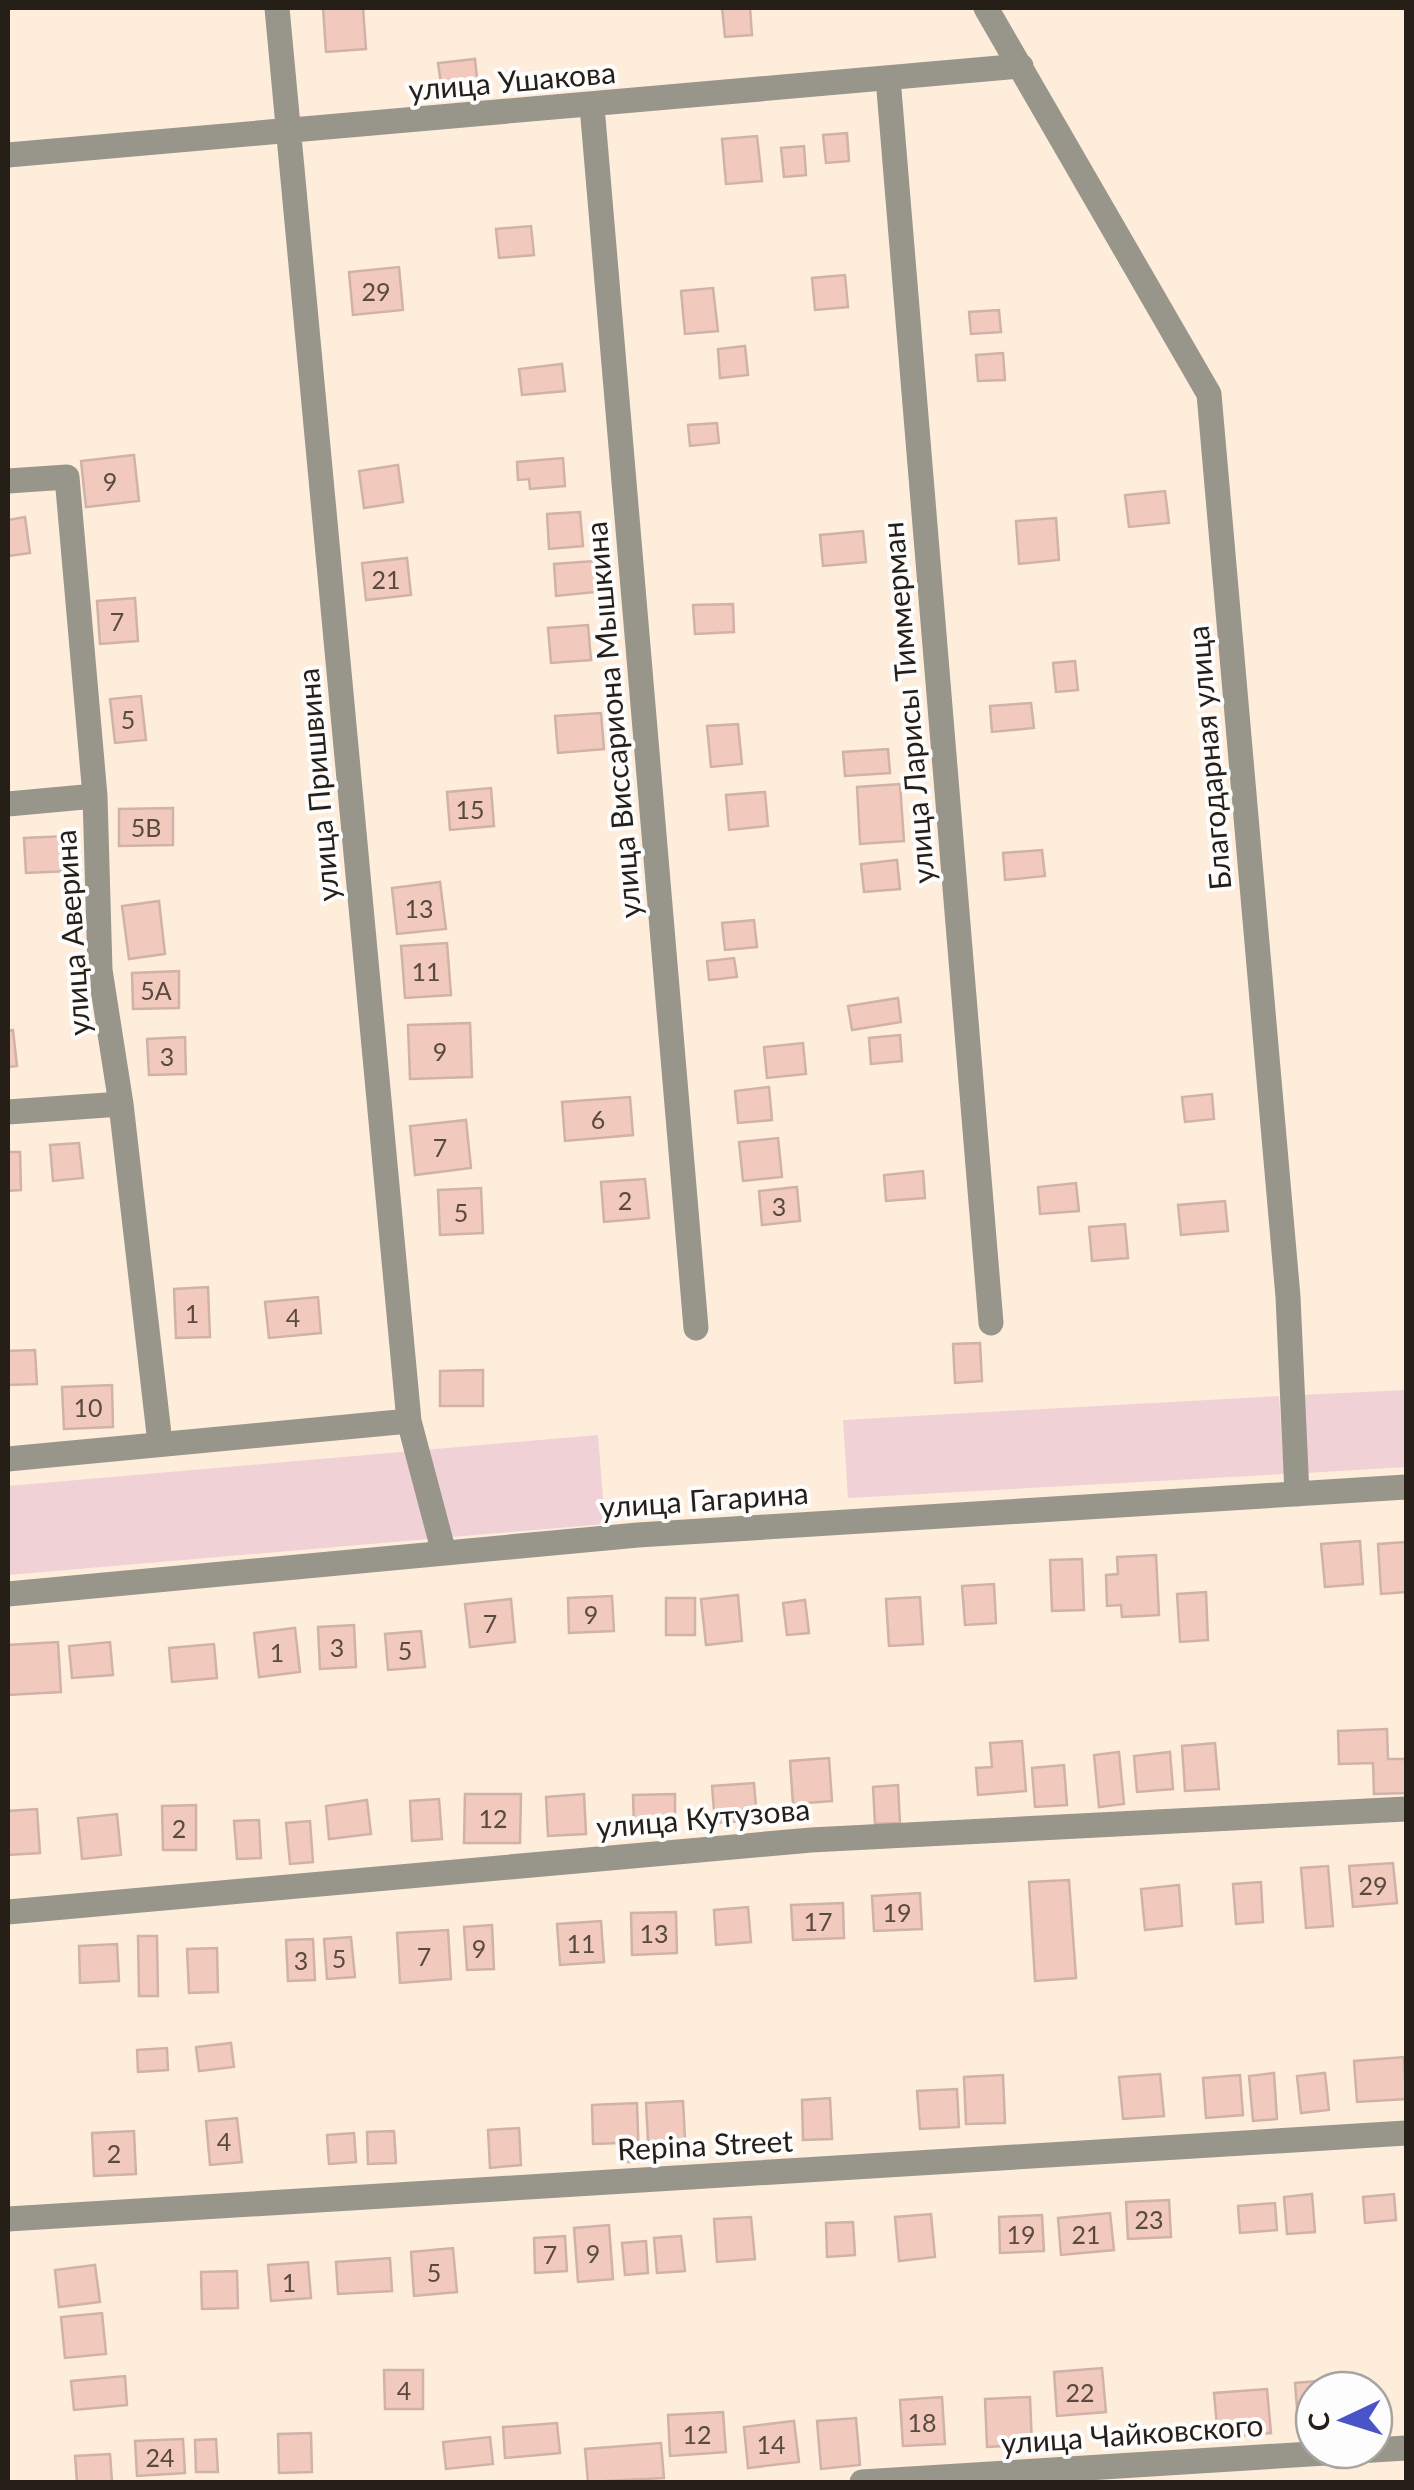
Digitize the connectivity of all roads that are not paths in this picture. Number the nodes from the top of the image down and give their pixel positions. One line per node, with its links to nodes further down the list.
1 (277, 8): 6 (street, улица Пришвина)
2 (986, 8): 3 (street, Благодарная улица)
3 (1021, 66): 4 (street, улица Ушакова); 19 (street, Благодарная улица)
4 (888, 78): 5 (street, улица Ушакова); 13 (street, улица Ларисы Тиммерман)
5 (592, 106): 6 (street, улица Ушакова); 14 (street, улица Виссариона Мышкина)
6 (289, 132): 7 (street, улица Ушакова); 15 (street, улица Пришвина)
7 (8, 155)
8 (8, 481): 9 (street, улица Аверина)
9 (94, 796): 10 (street); 11 (street, улица Аверина)
10 (8, 804)
11 (121, 1104): 12 (street); 16 (street, улица Аверина)
12 (8, 1112)
13 (990, 1323)
14 (696, 1328)
15 (409, 1421): 16 (street); 20 (street, улица Пришвина)
16 (160, 1443): 17 (street)
17 (8, 1459)
18 (1406, 1487): 19 (street, улица Гагарина)
19 (1297, 1494): 20 (street, улица Гагарина)
20 (444, 1553): 21 (street, улица Гагарина)
21 (8, 1594)
22 (1406, 1808): 23 (street, улица Кутузова)
23 (8, 1912)
24 (1406, 2134): 25 (street, Repina Street)
25 (8, 2219)
26 (1406, 2448): 27 (street, улица Чайковского)
27 (862, 2482)

